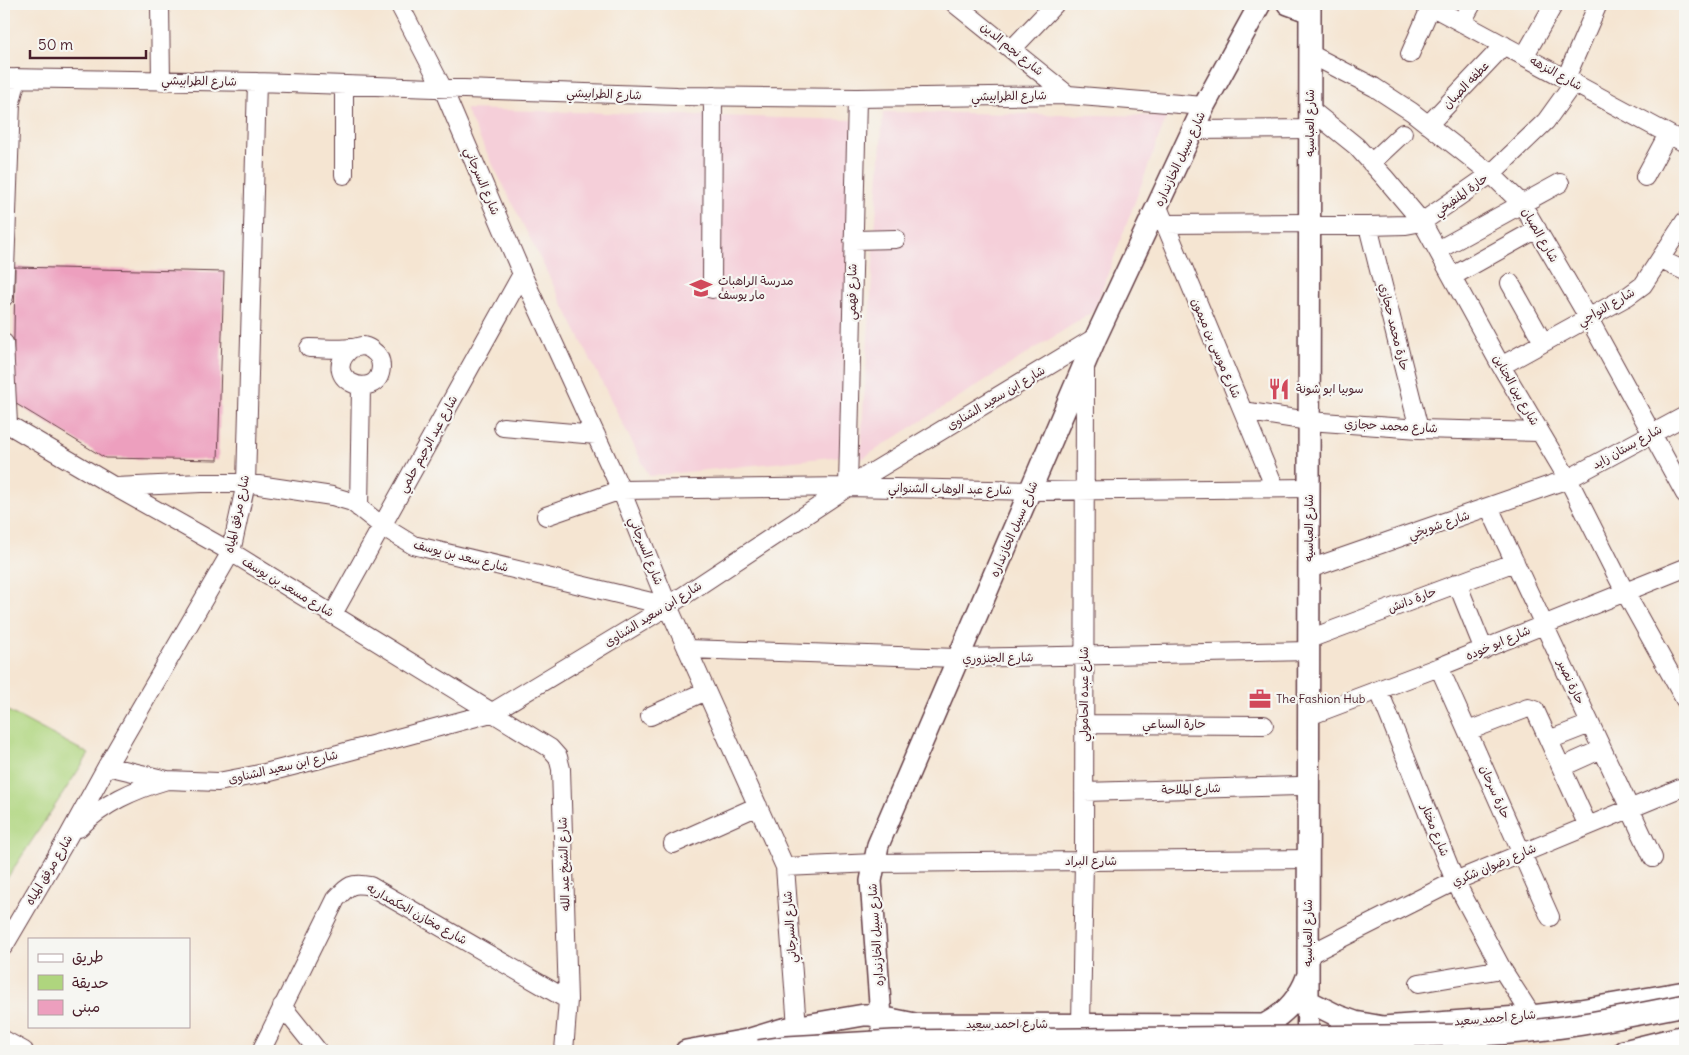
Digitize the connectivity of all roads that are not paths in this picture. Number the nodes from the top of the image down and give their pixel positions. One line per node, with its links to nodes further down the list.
1 (160, 4): 20 (street)
2 (399, 4): 23 (street, شارع السرجاني)
3 (955, 4): 14 (street, شارع نجم الدين)
4 (1056, 4): 14 (street)
5 (1288, 4): 11 (main road)
6 (1472, 4): 12 (street)
7 (1554, 4): 17 (street)
8 (1598, 4): 19 (street, حارة المنفيخي)
9 (1261, 5): 27 (main road, شارع سبيل الخازنداره)
10 (1429, 5): 12 (street, شارع النزهه); 16 (street)
11 (1310, 8): 15 (main road, شارع العباسيه)
12 (1462, 22): 13 (street, شارع النزهه)
13 (1504, 45): 17 (street, شارع النزهه); 29 (street, عطفه الصبان)
14 (1012, 49): 24 (street, شارع نجم الدين)
15 (1310, 54): 28 (main road, شارع العباسيه); 29 (street, شارع الصبان)
16 (1410, 54)
17 (1525, 56): 19 (street, شارع النزهه)
18 (10, 78): 20 (street, شارع الطرابيشي); 55 (street)
19 (1570, 80): 32 (street, شارع النزهه); 35 (street, حارة المنفيخي)
20 (161, 81): 21 (street, شارع الطرابيشي)
21 (257, 82): 22 (street, شارع الطرابيشي); 76 (street, شارع مرفق المياه)
22 (344, 85): 23 (street, شارع الطرابيشي); 36 (street)
23 (443, 89): 25 (street, شارع الطرابيشي); 51 (street, شارع السرجاني)
24 (1068, 95): 26 (street, شارع الطرابيشي); 27 (street, شارع الطرابيشي)
25 (713, 96): 26 (street, شارع الطرابيشي); 54 (street)
26 (856, 98): 47 (street, شارع فهمي)
27 (1204, 106): 30 (main road, شارع سبيل الخازنداره)
28 (1310, 119): 30 (street); 34 (street, شارع بين الجناين); 42 (main road, شارع العباسيه)
29 (1428, 124): 35 (street, شارع الصبان)
30 (1193, 130): 40 (main road, شارع سبيل الخازنداره)
31 (1403, 133): 34 (street)
32 (1668, 134): 33 (street, شارع النزهه); 37 (street)
33 (1685, 143)
34 (1371, 163): 41 (street, شارع بين الجناين)
35 (1491, 174): 39 (street, شارع الصبان); 41 (street, حارة المنفيخي)
36 (344, 175)
37 (1646, 177)
38 (1560, 183): 39 (street)
39 (1522, 204): 45 (street, شارع الصبان); 48 (street)
40 (1161, 215): 42 (street, حارة المنفيخي); 57 (main road, شارع سبيل الخازنداره); 65 (street, شارع موسى بن ميمون)
41 (1422, 222): 44 (street, حارة المنفيخي); 48 (street, شارع بين الجناين)
42 (1310, 224): 44 (street, حارة المنفيخي); 67 (main road, شارع العباسيه)
43 (1684, 225): 49 (street, شارع النواجي)
44 (1368, 226): 70 (street, حارة محمد حجازي)
45 (1537, 229): 52 (street); 56 (street, شارع الصبان)
46 (896, 239): 47 (street)
47 (854, 240): 78 (street, شارع فهمي)
48 (1438, 250): 52 (street, شارع بين الجناين)
49 (1661, 260): 50 (street); 56 (street, شارع النواجي)
50 (1685, 271)
51 (522, 274): 73 (street, شارع السرجاني); 88 (street, شارع عبد الرحيم حلمي)
52 (1452, 276): 63 (street, شارع بين الجناين)
53 (1510, 283): 58 (street)
54 (712, 289)
55 (4, 297)
56 (1588, 317): 58 (street, شارع النواجي); 72 (street, شارع الصبان)
57 (1096, 337): 62 (main road, شارع سبيل الخازنداره); 78 (street, شارع ابن سعيد الشناوى)
58 (1543, 342): 63 (street, شارع النواجي)
59 (4, 343): 68 (street)
60 (310, 348): 61 (street)
61 (352, 348): 64 (street); 64 (street)
62 (1085, 364): 81 (street, شارع عبده الحامولي); 83 (main road, شارع سبيل الخازنداره)
63 (1502, 366): 71 (street, شارع بين الجناين)
64 (361, 387): 86 (street)
65 (1243, 411): 67 (street, شارع محمد حجازي); 79 (street, شارع موسى بن ميمون)
66 (1685, 416): 72 (street, شارع بستان زايد)
67 (1309, 421): 70 (street, شارع محمد حجازي); 80 (main road, شارع العباسيه)
68 (6, 423): 77 (street, شارع مسعد بن يوسف)
69 (503, 427): 73 (street)
70 (1419, 428): 71 (street, شارع محمد حجازي)
71 (1540, 432): 75 (street, شارع بين الجناين)
72 (1652, 433): 74 (street, شارع الصبان); 75 (street, شارع بستان زايد)
73 (596, 435): 82 (street, شارع السرجاني)
74 (1678, 464): 84 (street, شارع الصبان)
75 (1568, 479): 85 (street, شارع شويخي); 94 (street, شارع بين الجناين)
76 (246, 483): 77 (street, شارع سعد بن يوسف); 86 (street, شارع سعد بن يوسف); 89 (street, شارع مرفق المياه)
77 (115, 487): 89 (street, شارع مسعد بن يوسف)
78 (848, 487): 82 (street, شارع عبد الوهاب الشنواني); 83 (street, شارع عبد الوهاب الشنواني); 95 (street, شارع ابن سعيد الشناوى)
79 (1275, 488): 80 (street, شارع عبد الوهاب الشنواني); 81 (street, شارع عبد الوهاب الشنواني)
80 (1309, 488): 92 (main road, شارع العباسيه)
81 (1085, 489): 83 (street, شارع عبد الوهاب الشنواني); 101 (street, شارع عبده الحامولي)
82 (621, 490): 87 (street, شارع عبد الوهاب الشنواني); 95 (street, شارع السرجاني)
83 (1030, 491): 102 (main road, شارع سبيل الخازنداره)
84 (1685, 494)
85 (1490, 507): 90 (street, حارة نصير); 92 (street, شارع شويخي)
86 (358, 508): 88 (street, شارع سعد بن يوسف)
87 (546, 516)
88 (382, 526): 95 (street, شارع سعد بن يوسف); 96 (street, شارع عبد الرحيم حلمي)
89 (231, 552): 96 (street, شارع مسعد بن يوسف); 116 (street, شارع مرفق المياه)
90 (1515, 562): 93 (street, حارة دانش); 97 (street, حارة نصير)
91 (1685, 568): 94 (street, شارع ابو خوده)
92 (1309, 569): 98 (main road, شارع العباسيه)
93 (1457, 583): 98 (street, حارة دانش); 100 (street)
94 (1625, 592): 97 (street, شارع ابو خوده); 106 (street, شارع بين الجناين)
95 (668, 606): 99 (street, شارع السرجاني); 107 (street, شارع ابن سعيد الشناوى)
96 (333, 614): 107 (street, شارع مسعد بن يوسف)
97 (1544, 624): 100 (street, شارع ابو خوده); 111 (street, حارة نصير)
98 (1309, 645): 101 (street, شارع الجنزوري); 109 (main road, شارع العباسيه)
99 (687, 650): 102 (street, شارع الجنزوري); 104 (street, شارع السرجاني)
100 (1484, 650): 103 (street, شارع ابو خوده)
101 (1084, 656): 102 (street, شارع الجنزوري); 110 (street, شارع عبده الحامولي)
102 (957, 658): 131 (main road, شارع سبيل الخازنداره)
103 (1440, 667): 105 (street, شارع ابو خوده); 113 (street, حارة سرحان)
104 (706, 691): 108 (street); 122 (street, شارع السرجاني)
105 (1379, 691): 109 (street, شارع ابو خوده); 133 (street, شارع مختار)
106 (1685, 700)
107 (491, 713): 118 (street, شارع ابن سعيد الشناوى); 140 (street, شارع الشيخ عبد الله)
108 (650, 716)
109 (1309, 716): 129 (main road, شارع العباسيه)
110 (1084, 724): 112 (street, حارة السباعي); 121 (street, شارع عبده الحامولي)
111 (1590, 724): 114 (street); 115 (street, حارة نصير)
112 (1264, 725)
113 (1468, 731): 114 (street); 127 (street, حارة سرحان)
114 (1549, 740): 117 (street)
115 (1602, 750): 117 (street); 123 (street, حارة نصير)
116 (107, 766): 118 (street, شارع ابن سعيد الشناوى); 125 (street, شارع مرفق المياه)
117 (1562, 767): 124 (street)
118 (167, 780): 125 (street, شارع ابن سعيد الشناوى)
119 (1299, 786): 121 (street, شارع الملاحة)
120 (1685, 786): 123 (street, شارع رضوان شكري)
121 (1084, 792): 130 (street, شارع عبده الحامولي)
122 (758, 806): 126 (street); 132 (street, شارع السرجاني)
123 (1630, 809): 124 (street, شارع رضوان شكري); 128 (street, حارة نصير)
124 (1588, 826): 127 (street, شارع رضوان شكري)
125 (68, 838): 135 (street, شارع مرفق المياه)
126 (673, 844)
127 (1522, 854): 133 (street, شارع رضوان شكري); 134 (street, حارة سرحان)
128 (1653, 858)
129 (1308, 859): 130 (street, شارع البراد); 136 (main road, شارع العباسيه)
130 (1084, 861): 131 (street, شارع البراد); 147 (street, شارع عبده الحامولي)
131 (874, 863): 132 (street, شارع البراد); 145 (main road, شارع سبيل الخازنداره)
132 (785, 867): 149 (street, شارع السرجاني)
133 (1455, 881): 136 (street, شارع رضوان شكري); 137 (street, شارع مختار)
134 (1550, 917)
135 (4, 946)
136 (1308, 964): 141 (main road, شارع العباسيه); 147 (main road, شارع احمد سعيد)
137 (1502, 969): 138 (street); 144 (street, شارع مختار)
138 (1419, 983)
139 (1685, 992): 144 (main road, شارع احمد سعيد)
140 (568, 1000): 143 (street, شارع مخازن الحكمداريه); 155 (street, شارع الشيخ عبد الله)
141 (1308, 1001): 148 (main road, شارع احمد سعيد); 160 (main road, شارع العباسيه)
142 (1685, 1005): 157 (main road, bridge)
143 (282, 1006): 153 (street, شارع مخازن الحكمداريه); 154 (street)
144 (1532, 1016): 148 (main road, شارع احمد سعيد)
145 (881, 1017): 147 (main road, شارع احمد سعيد); 149 (main road, شارع احمد سعيد); 159 (main road, شارع سبيل الخازنداره)
146 (1685, 1020): 158 (main road)
147 (1081, 1024)
148 (1397, 1026): 161 (main road)
149 (797, 1027): 156 (main road, شارع احمد سعيد)
150 (1685, 1036): 162 (main road)
151 (4, 1040): 152 (street)
152 (24, 1051)
153 (260, 1051)
154 (318, 1051)
155 (564, 1051)
156 (686, 1051)
157 (759, 1051)
158 (829, 1051)
159 (885, 1051)
160 (1306, 1051)
161 (1385, 1051)
162 (1624, 1051)

